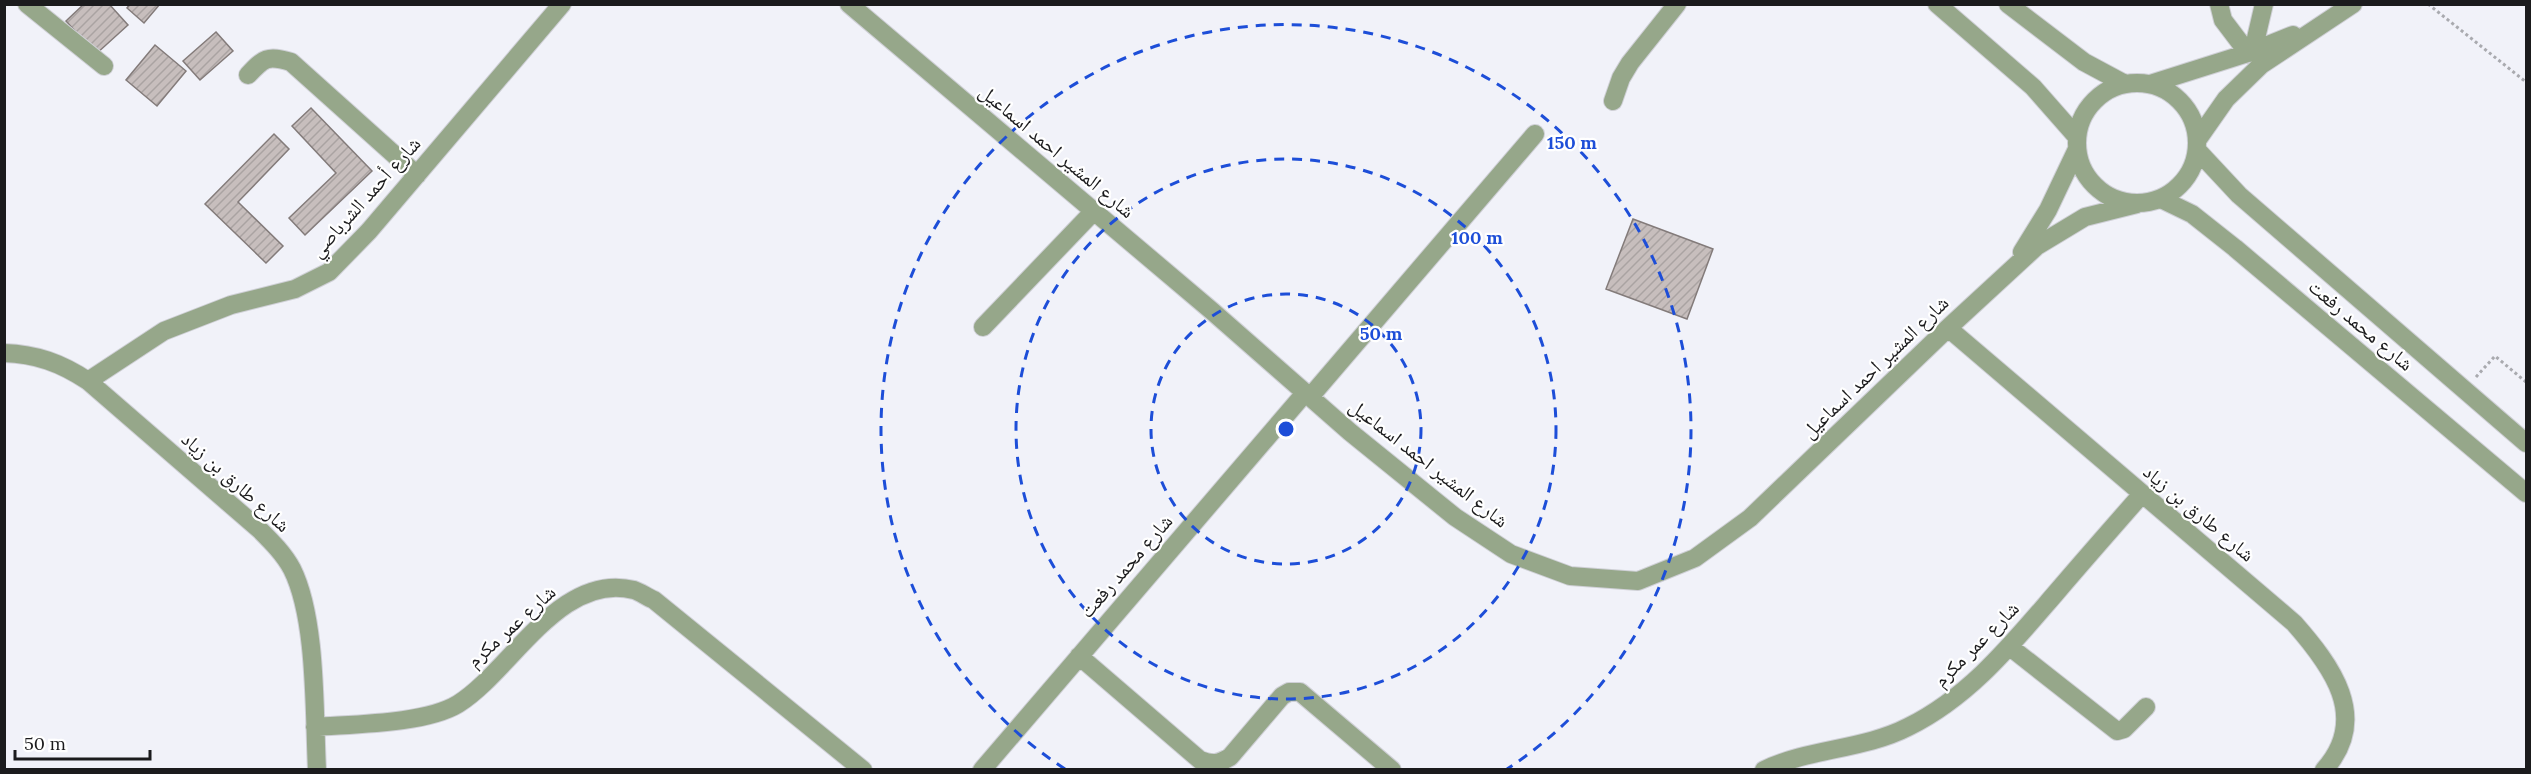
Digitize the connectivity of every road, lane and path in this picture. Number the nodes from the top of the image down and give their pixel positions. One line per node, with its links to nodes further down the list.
1 (27, 4): 13 (street)
2 (562, 4): 22 (street, شارع أحمد الشرباصي)
3 (849, 4): 25 (street, شارع المشير احمد اسماعيل)
4 (1677, 4): 18 (street)
5 (1937, 4): 20 (street)
6 (2008, 4): 16 (street)
7 (2219, 4): 12 (street)
8 (2264, 4): 12 (street)
9 (2353, 4): 11 (street)
10 (2428, 4): 15 (path)
11 (2332, 16): 12 (street); 21 (street)
12 (2250, 52): 17 (street)
13 (104, 66)
14 (248, 75): 22 (street)
15 (2526, 82)
16 (2125, 84): 17 (street); 20 (street)
17 (2150, 84): 21 (street)
18 (1613, 101)
19 (1535, 134): 33 (street, شارع محمد رفعت)
20 (2077, 143): 24 (street); 26 (street, شارع المشير احمد اسماعيل)
21 (2198, 144): 23 (street); 32 (street, شارع محمد رفعت)
22 (417, 175): 30 (street, شارع أحمد الشرباصي)
23 (2161, 199): 24 (street); 35 (street, شارع محمد رفعت)
24 (2137, 204): 26 (street, شارع المشير احمد اسماعيل)
25 (1094, 212): 27 (street); 33 (street, شارع المشير احمد اسماعيل)
26 (2009, 271): 28 (street, شارع المشير احمد اسماعيل)
27 (983, 327)
28 (1948, 328): 33 (street, شارع المشير احمد اسماعيل); 36 (street, شارع طارق بن زياد)
29 (4, 353): 30 (street, شارع طارق بن زياد)
30 (88, 381): 40 (street, شارع طارق بن زياد)
31 (2526, 382): 32 (path)
32 (2465, 390): 34 (street, شارع محمد رفعت)
33 (1308, 395): 38 (street, شارع محمد رفعت)
34 (2526, 443)
35 (2526, 493)
36 (2142, 494): 37 (street, شارع عمر مكرم); 46 (street, شارع طارق بن زياد)
37 (2010, 647): 39 (street); 45 (street, شارع عمر مكرم)
38 (1079, 656): 43 (street, شارع محمد رفعت); 44 (street)
39 (2146, 707)
40 (315, 727): 41 (street, شارع طارق بن زياد); 42 (street, شارع عمر مكرم)
41 (317, 770)
42 (863, 770)
43 (982, 770)
44 (1392, 770)
45 (1764, 770)
46 (2324, 770)

